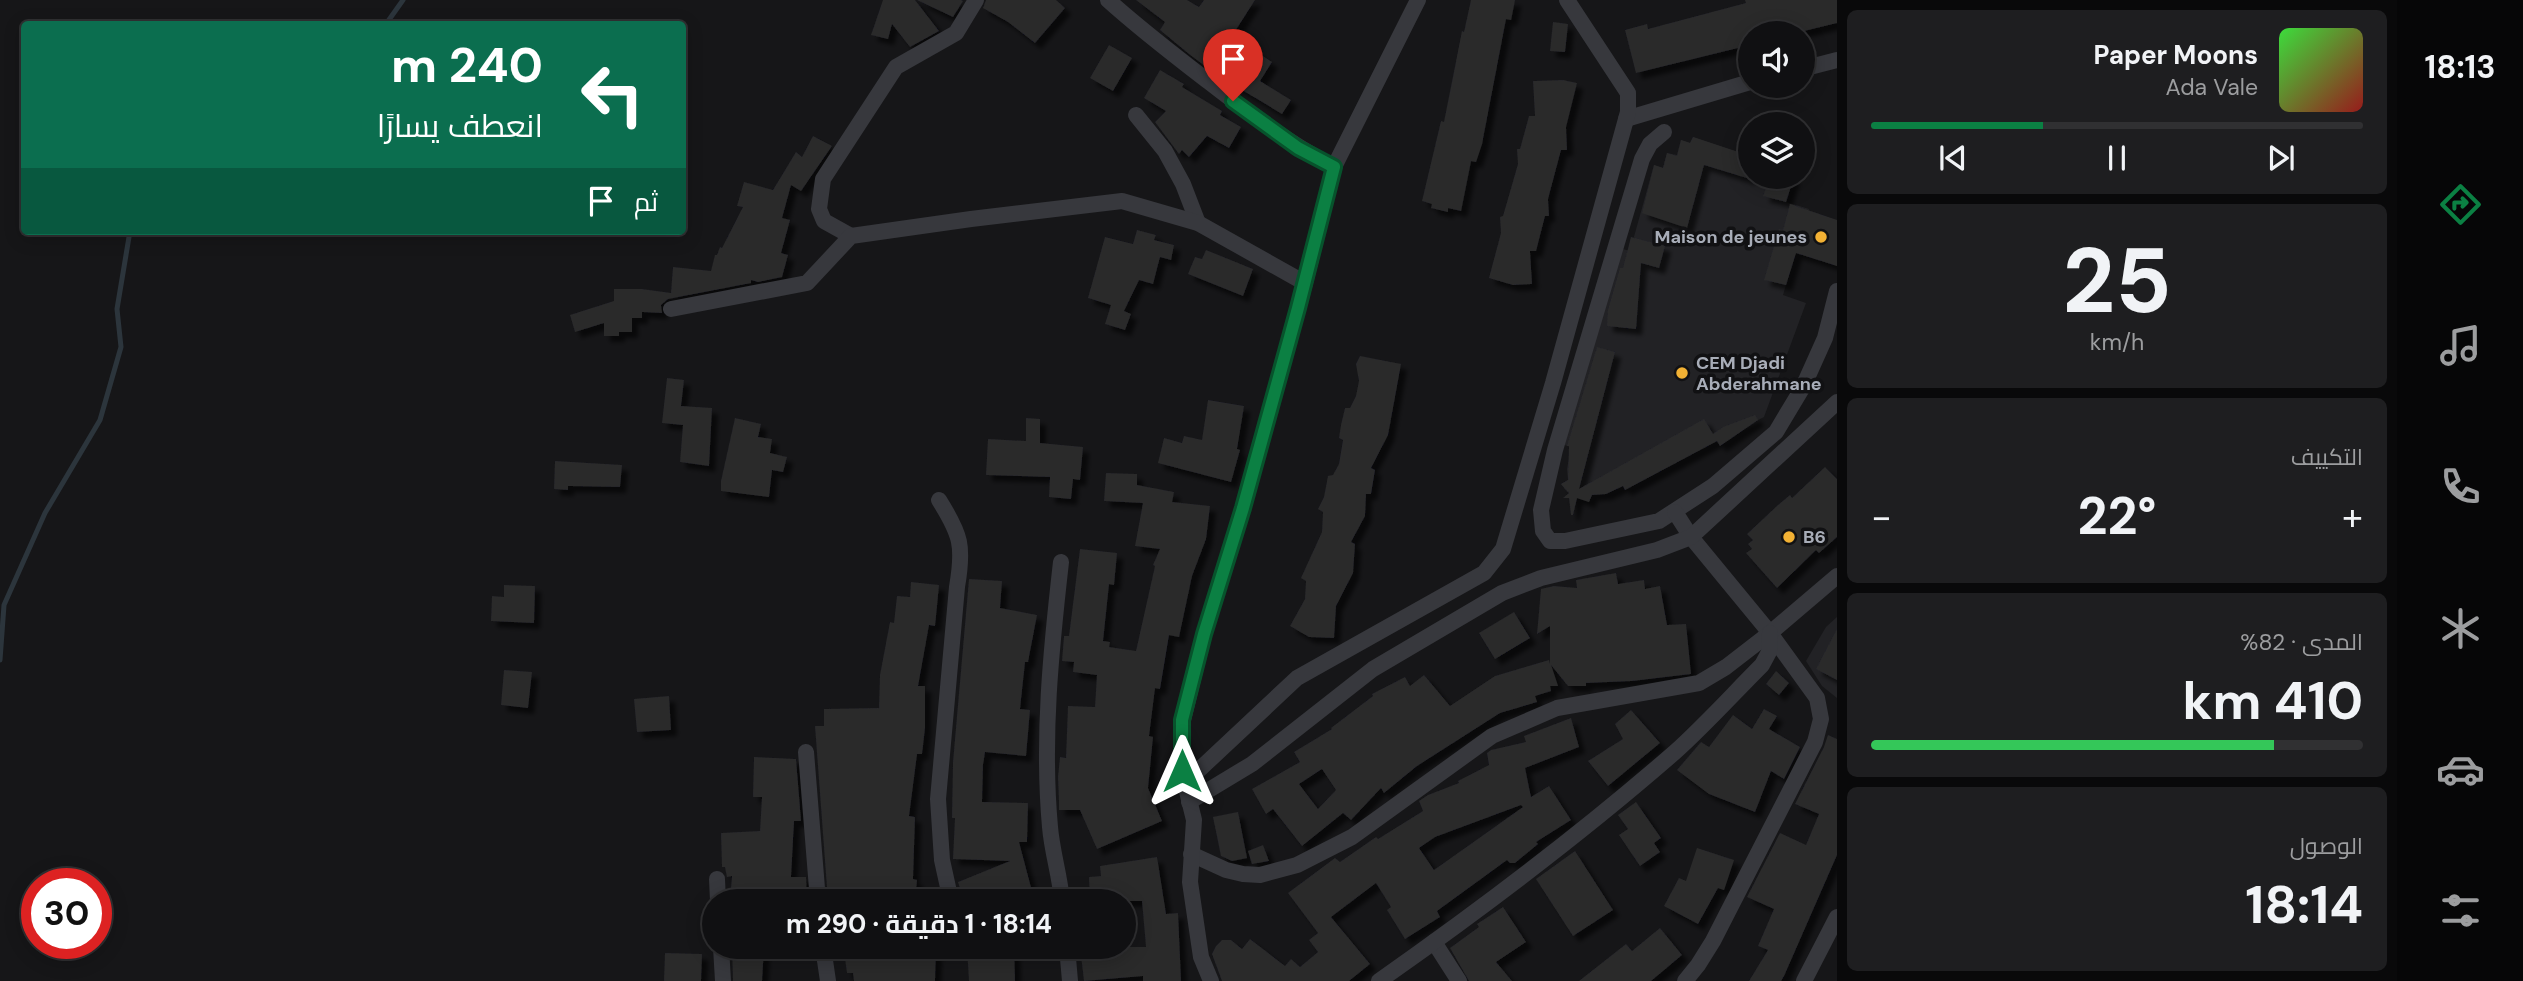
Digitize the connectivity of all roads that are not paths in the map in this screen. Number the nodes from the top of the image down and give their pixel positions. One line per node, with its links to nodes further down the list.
1 (976, 0): 13 (street)
2 (1108, 0): 11 (street)
3 (1418, 0): 11 (street)
4 (1567, 0): 9 (street)
5 (1837, 60): 6 (street)
6 (1815, 66)
7 (1738, 86): 9 (street)
8 (1136, 115): 12 (street)
9 (1626, 119): 25 (street)
10 (1664, 132): 19 (street)
11 (1334, 167): 14 (street)
12 (1198, 223): 13 (street); 14 (street)
13 (851, 236): 16 (street)
14 (1305, 283): 25 (street)
15 (1837, 291): 19 (street)
16 (671, 309)
17 (1837, 402): 20 (street)
18 (939, 500): 31 (street)
19 (1675, 512): 20 (street)
20 (1691, 537): 23 (street); 26 (street)
21 (1061, 562): 32 (street)
22 (1837, 576): 23 (street)
23 (1770, 633): 27 (street); 34 (street); 44 (street)
24 (806, 752): 30 (street)
25 (1185, 783): 26 (street)
26 (1189, 802): 27 (street)
27 (1191, 854): 41 (street)
28 (717, 879): 29 (street)
29 (717, 889)
30 (817, 889)
31 (948, 889)
32 (1061, 889)
33 (1837, 917): 45 (street)
34 (1434, 942): 42 (street); 43 (street)
35 (722, 959): 38 (street)
36 (825, 959): 39 (street)
37 (1068, 959): 40 (street)
38 (723, 981)
39 (828, 981)
40 (1070, 981)
41 (1211, 981)
42 (1379, 981)
43 (1459, 981)
44 (1685, 981)
45 (1804, 981)

